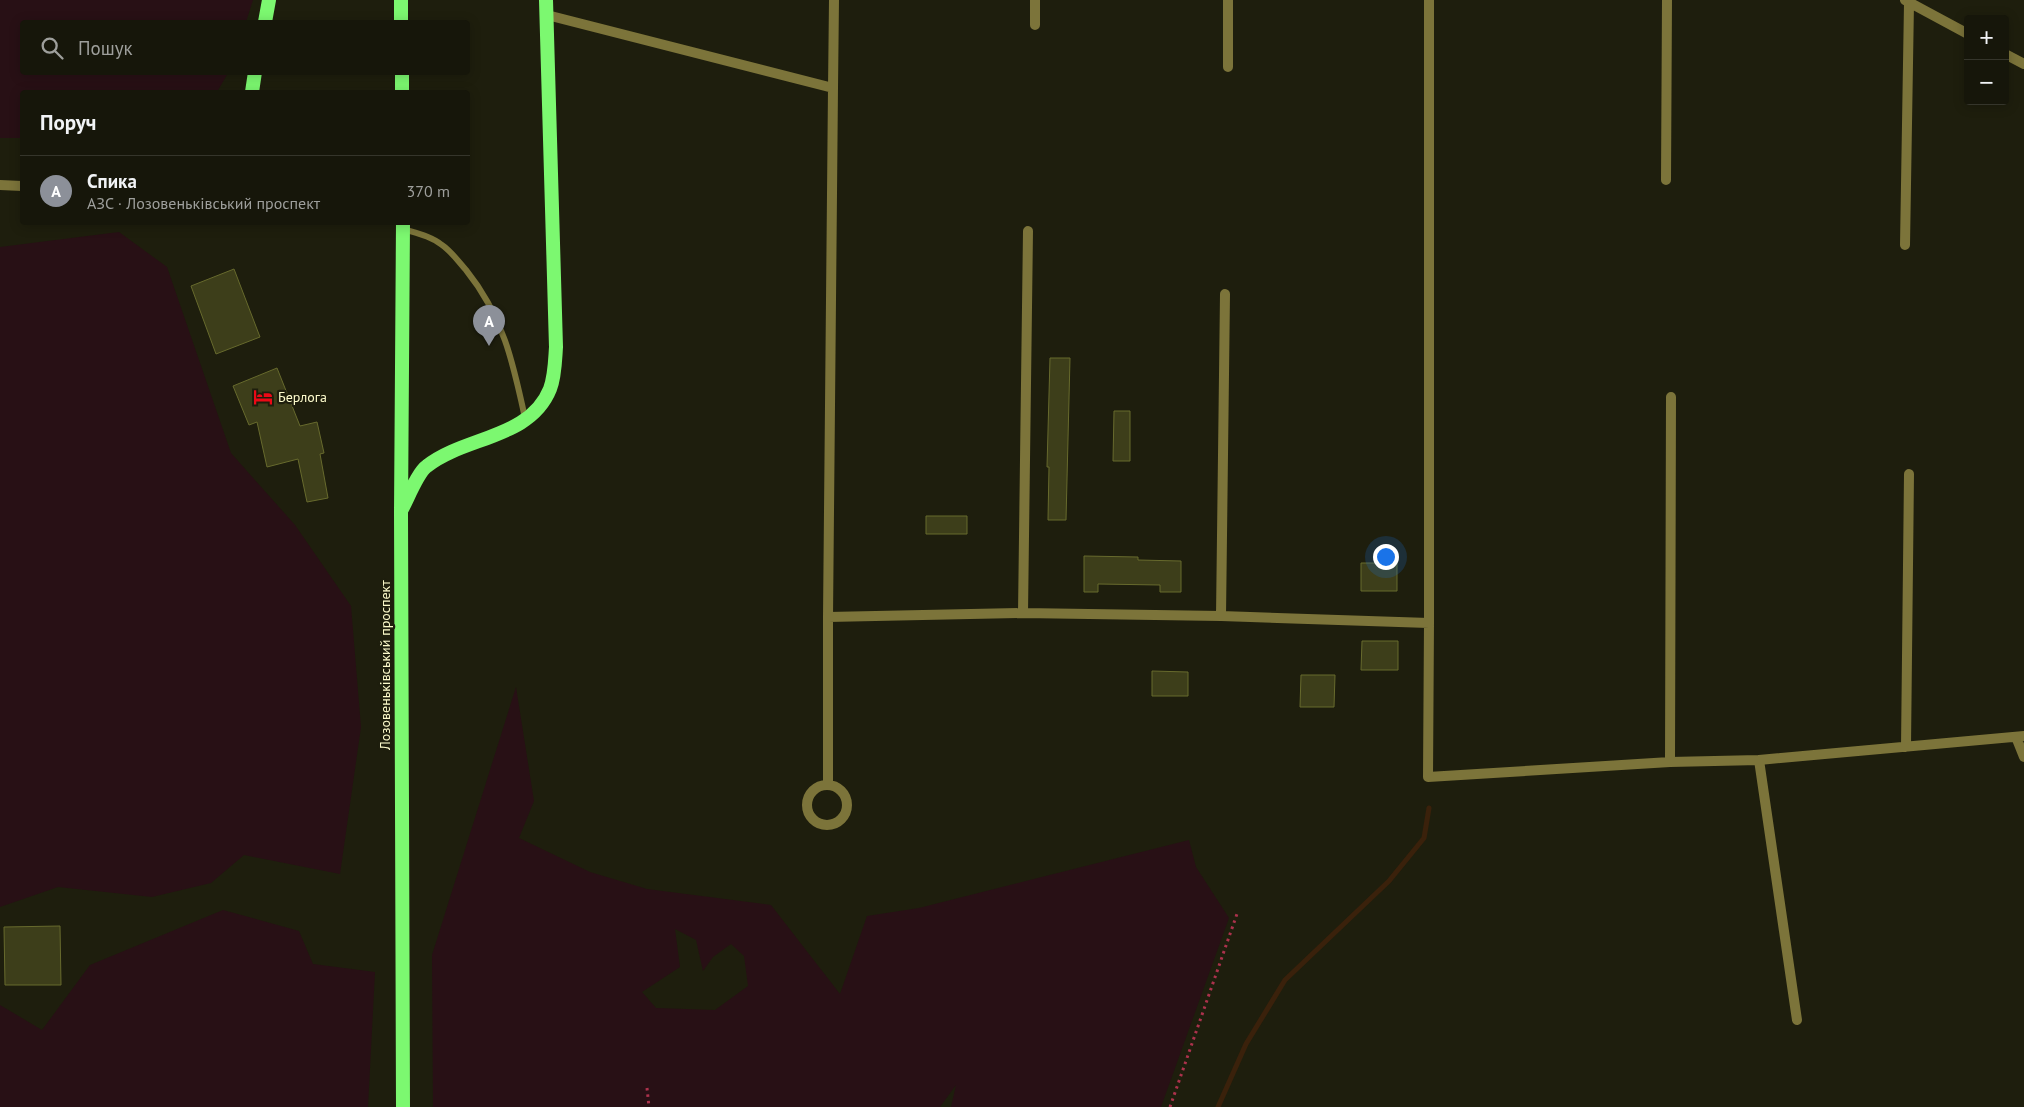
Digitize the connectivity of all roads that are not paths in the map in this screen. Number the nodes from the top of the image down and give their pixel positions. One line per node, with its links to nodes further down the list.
1 (269, 0): 11 (highway)
2 (401, 0): 12 (highway)
3 (546, 0): 10 (highway)
4 (834, 0): 20 (street)
5 (1035, 0): 13 (street)
6 (1228, 0): 17 (street)
7 (1429, 0): 37 (street)
8 (1667, 0): 23 (street)
9 (1907, 1): 14 (street); 28 (street)
10 (547, 15): 20 (street); 31 (highway)
11 (265, 20)
12 (401, 20)
13 (1035, 25)
14 (1964, 32)
15 (2009, 56): 16 (street)
16 (2024, 64)
17 (1228, 67)
18 (255, 75): 21 (highway)
19 (402, 75): 22 (highway)
20 (833, 88): 35 (street)
21 (252, 90)
22 (402, 90)
23 (1666, 180)
24 (0, 185): 25 (street)
25 (20, 186)
26 (403, 226): 31 (lane); 33 (highway, Лозовеньківський проспект)
27 (1028, 231): 34 (street)
28 (1906, 245)
29 (1225, 294): 36 (street)
30 (1671, 397): 42 (street)
31 (525, 420): 33 (highway)
32 (1909, 474): 39 (street)
33 (401, 512): 45 (highway, Лозовеньківський проспект)
34 (1023, 613): 35 (street); 36 (street)
35 (828, 616): 43 (street)
36 (1222, 616): 37 (street)
37 (1429, 623): 42 (street)
38 (2020, 737): 39 (street); 40 (street)
39 (1906, 747): 41 (street)
40 (2024, 757)
41 (1759, 760): 42 (street); 44 (street)
42 (1670, 762)
43 (828, 784)
44 (1797, 1020)
45 (402, 1107)

